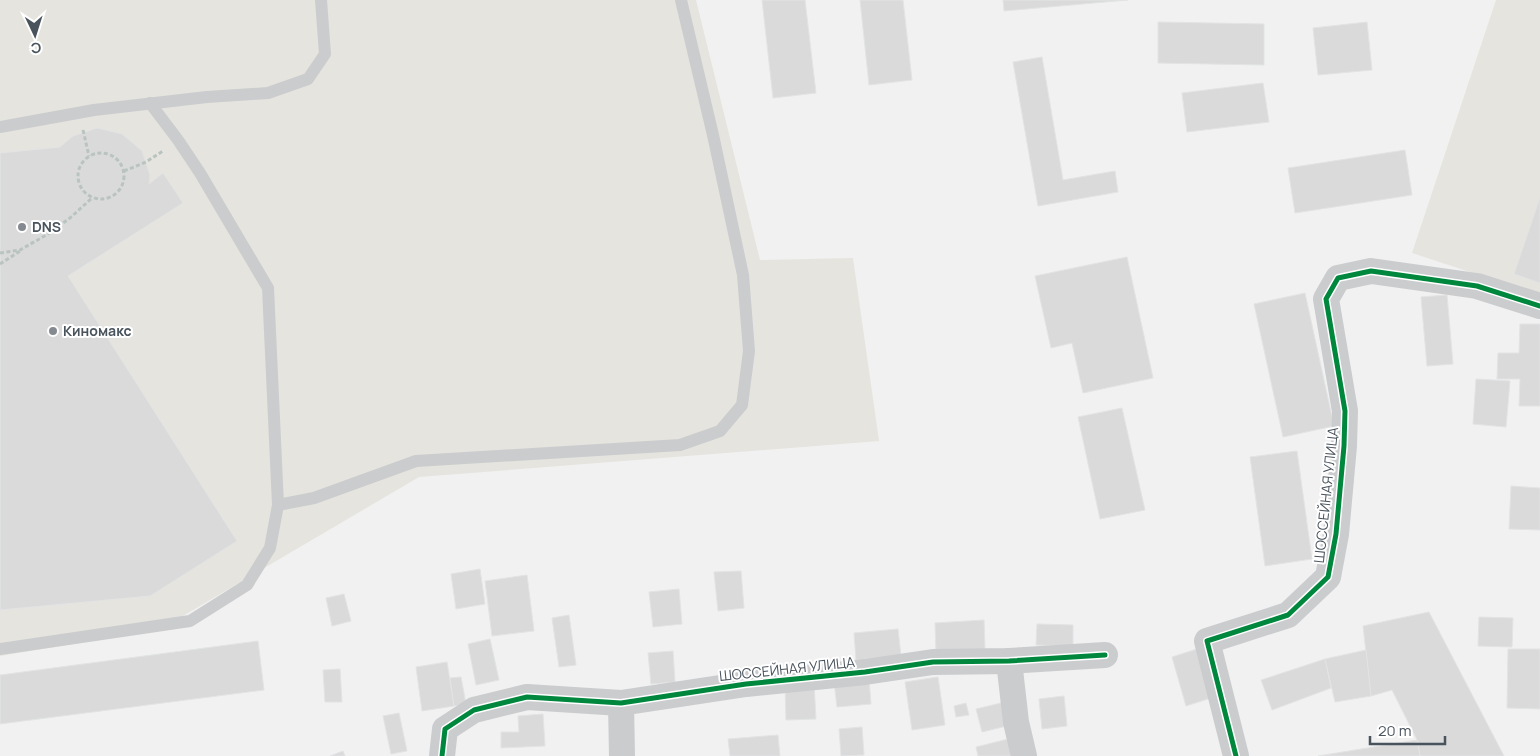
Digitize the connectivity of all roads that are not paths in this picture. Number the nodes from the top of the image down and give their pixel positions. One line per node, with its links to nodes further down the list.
1 (321, 0): 3 (lane)
2 (681, 0): 6 (lane)
3 (150, 103): 4 (lane); 6 (lane)
4 (0, 127)
5 (1540, 306): 14 (street, ШОССЕЙНАЯ УЛИЦА)
6 (278, 505): 7 (lane)
7 (0, 649)
8 (1105, 655): 9 (street, ШОССЕЙНАЯ УЛИЦА)
9 (1009, 661): 10 (street, ШОССЕЙНАЯ УЛИЦА); 13 (street)
10 (621, 703): 11 (street, ШОССЕЙНАЯ УЛИЦА); 12 (street)
11 (442, 756)
12 (622, 756)
13 (1024, 756)
14 (1236, 756)

